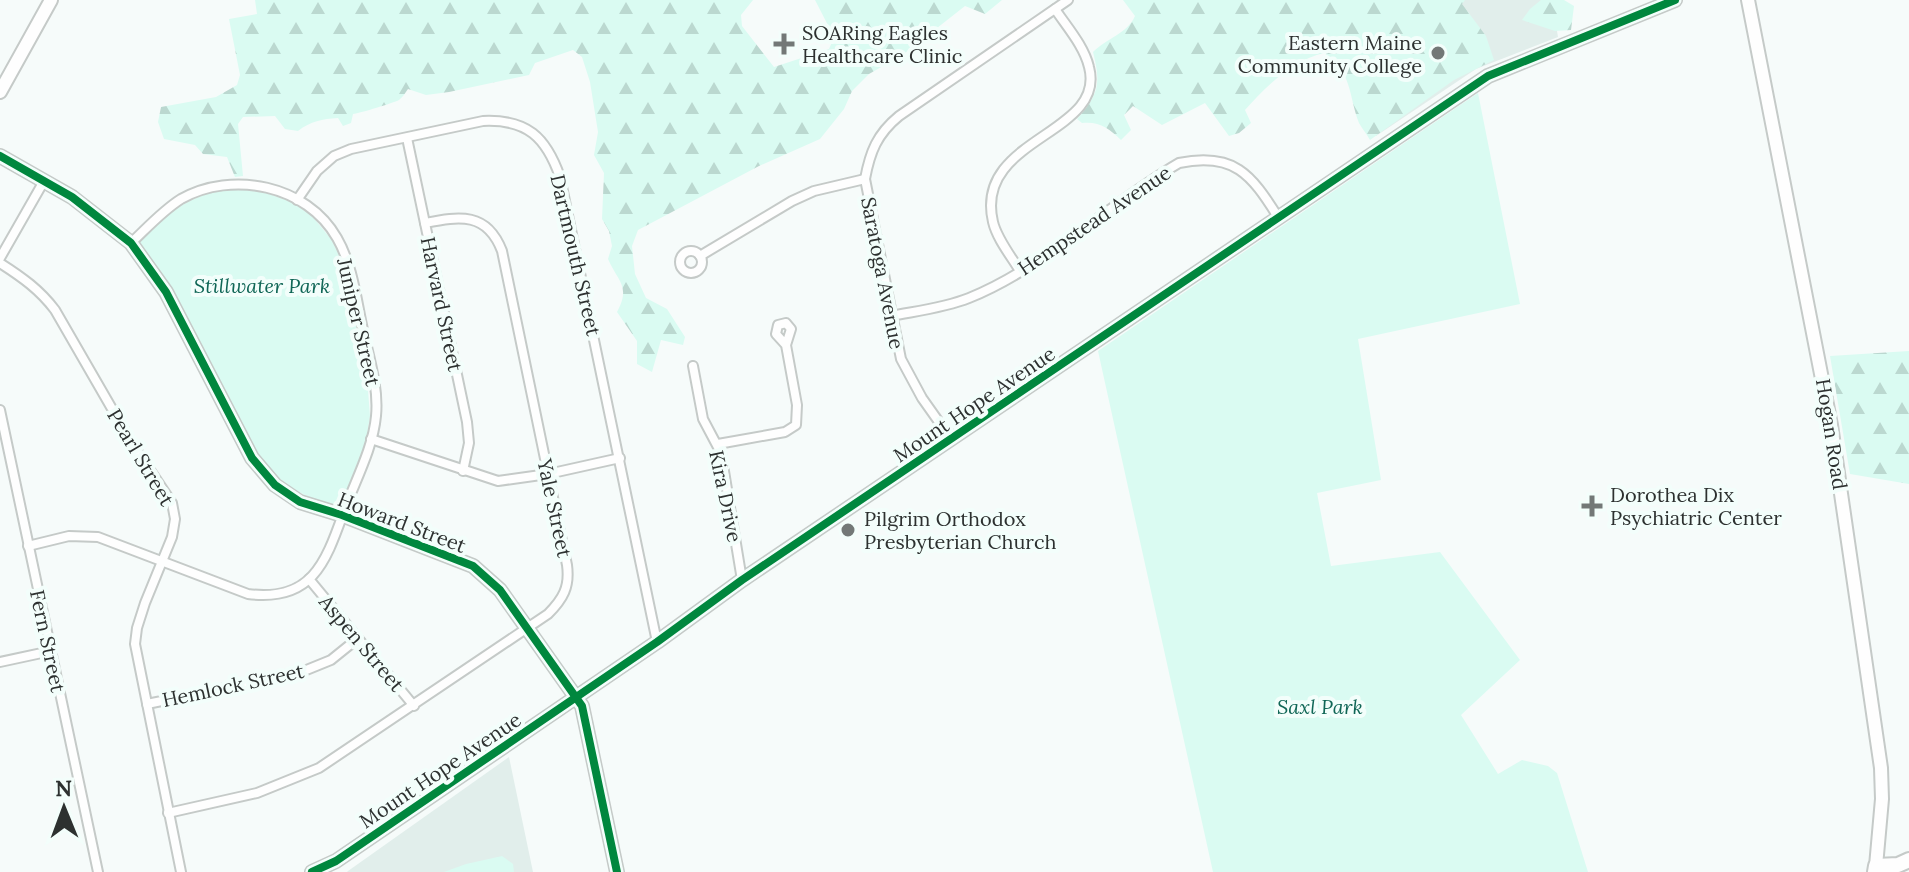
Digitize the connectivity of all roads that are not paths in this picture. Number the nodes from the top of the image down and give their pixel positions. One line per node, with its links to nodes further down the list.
1 (51, 0): 6 (street)
2 (1068, 0): 5 (street, Saratoga Avenue)
3 (1675, 0): 12 (street, Mount Hope Avenue)
4 (1748, 0): 43 (street, Hogan Road)
5 (1055, 9): 9 (street, Saratoga Avenue); 17 (street)
6 (0, 92)
7 (407, 138): 11 (street, Dartmouth Street); 13 (street, Harvard Street); 25 (street, Dartmouth Street)
8 (0, 156): 10 (street, Howard Street)
9 (865, 179): 15 (street); 18 (street, Saratoga Avenue)
10 (44, 181): 14 (street, Howard Street); 16 (street)
11 (297, 200): 14 (street, Juniper Street); 22 (street, Juniper Street)
12 (1278, 217): 17 (street, Hempstead Avenue); 23 (street, Mount Hope Avenue)
13 (425, 223): 26 (street, Harvard Street); 27 (street, Yale Street)
14 (131, 243): 28 (street, Howard Street)
15 (700, 256)
16 (0, 261): 30 (street, Pearl Street)
17 (1020, 271): 18 (street, Hempstead Avenue)
18 (891, 316): 23 (street, Saratoga Avenue)
19 (786, 345): 24 (street)
20 (693, 366): 24 (street, Kira Drive)
21 (0, 410): 29 (street, Fern Street)
22 (371, 439): 26 (street); 28 (street, Juniper Street)
23 (951, 439): 32 (street, Mount Hope Avenue)
24 (718, 444): 32 (street, Kira Drive)
25 (620, 458): 27 (street); 35 (street, Dartmouth Street)
26 (463, 471): 27 (street)
27 (548, 474): 33 (street, Yale Street)
28 (342, 515): 31 (street, Juniper Street); 33 (street, Howard Street)
29 (28, 546): 30 (street); 36 (street, Fern Street)
30 (164, 562): 31 (street); 39 (street, Pearl Street)
31 (309, 579): 34 (street, Aspen Street)
32 (742, 580): 35 (street, Mount Hope Avenue)
33 (529, 627): 38 (street, Howard Street); 40 (street, Yale Street)
34 (357, 639): 39 (street, Hemlock Street); 40 (street, Aspen Street)
35 (657, 642): 38 (street, Mount Hope Avenue)
36 (51, 651): 37 (street); 44 (street, Fern Street)
37 (0, 662)
38 (575, 696): 46 (street, Mount Hope Avenue); 47 (street, Howard Street)
39 (147, 704): 41 (street, Pearl Street)
40 (414, 706): 41 (street, Yale Street)
41 (168, 813): 45 (street, Pearl Street)
42 (1909, 860): 43 (main road)
43 (1875, 869)
44 (98, 872)
45 (181, 872)
46 (312, 872)
47 (617, 872)

